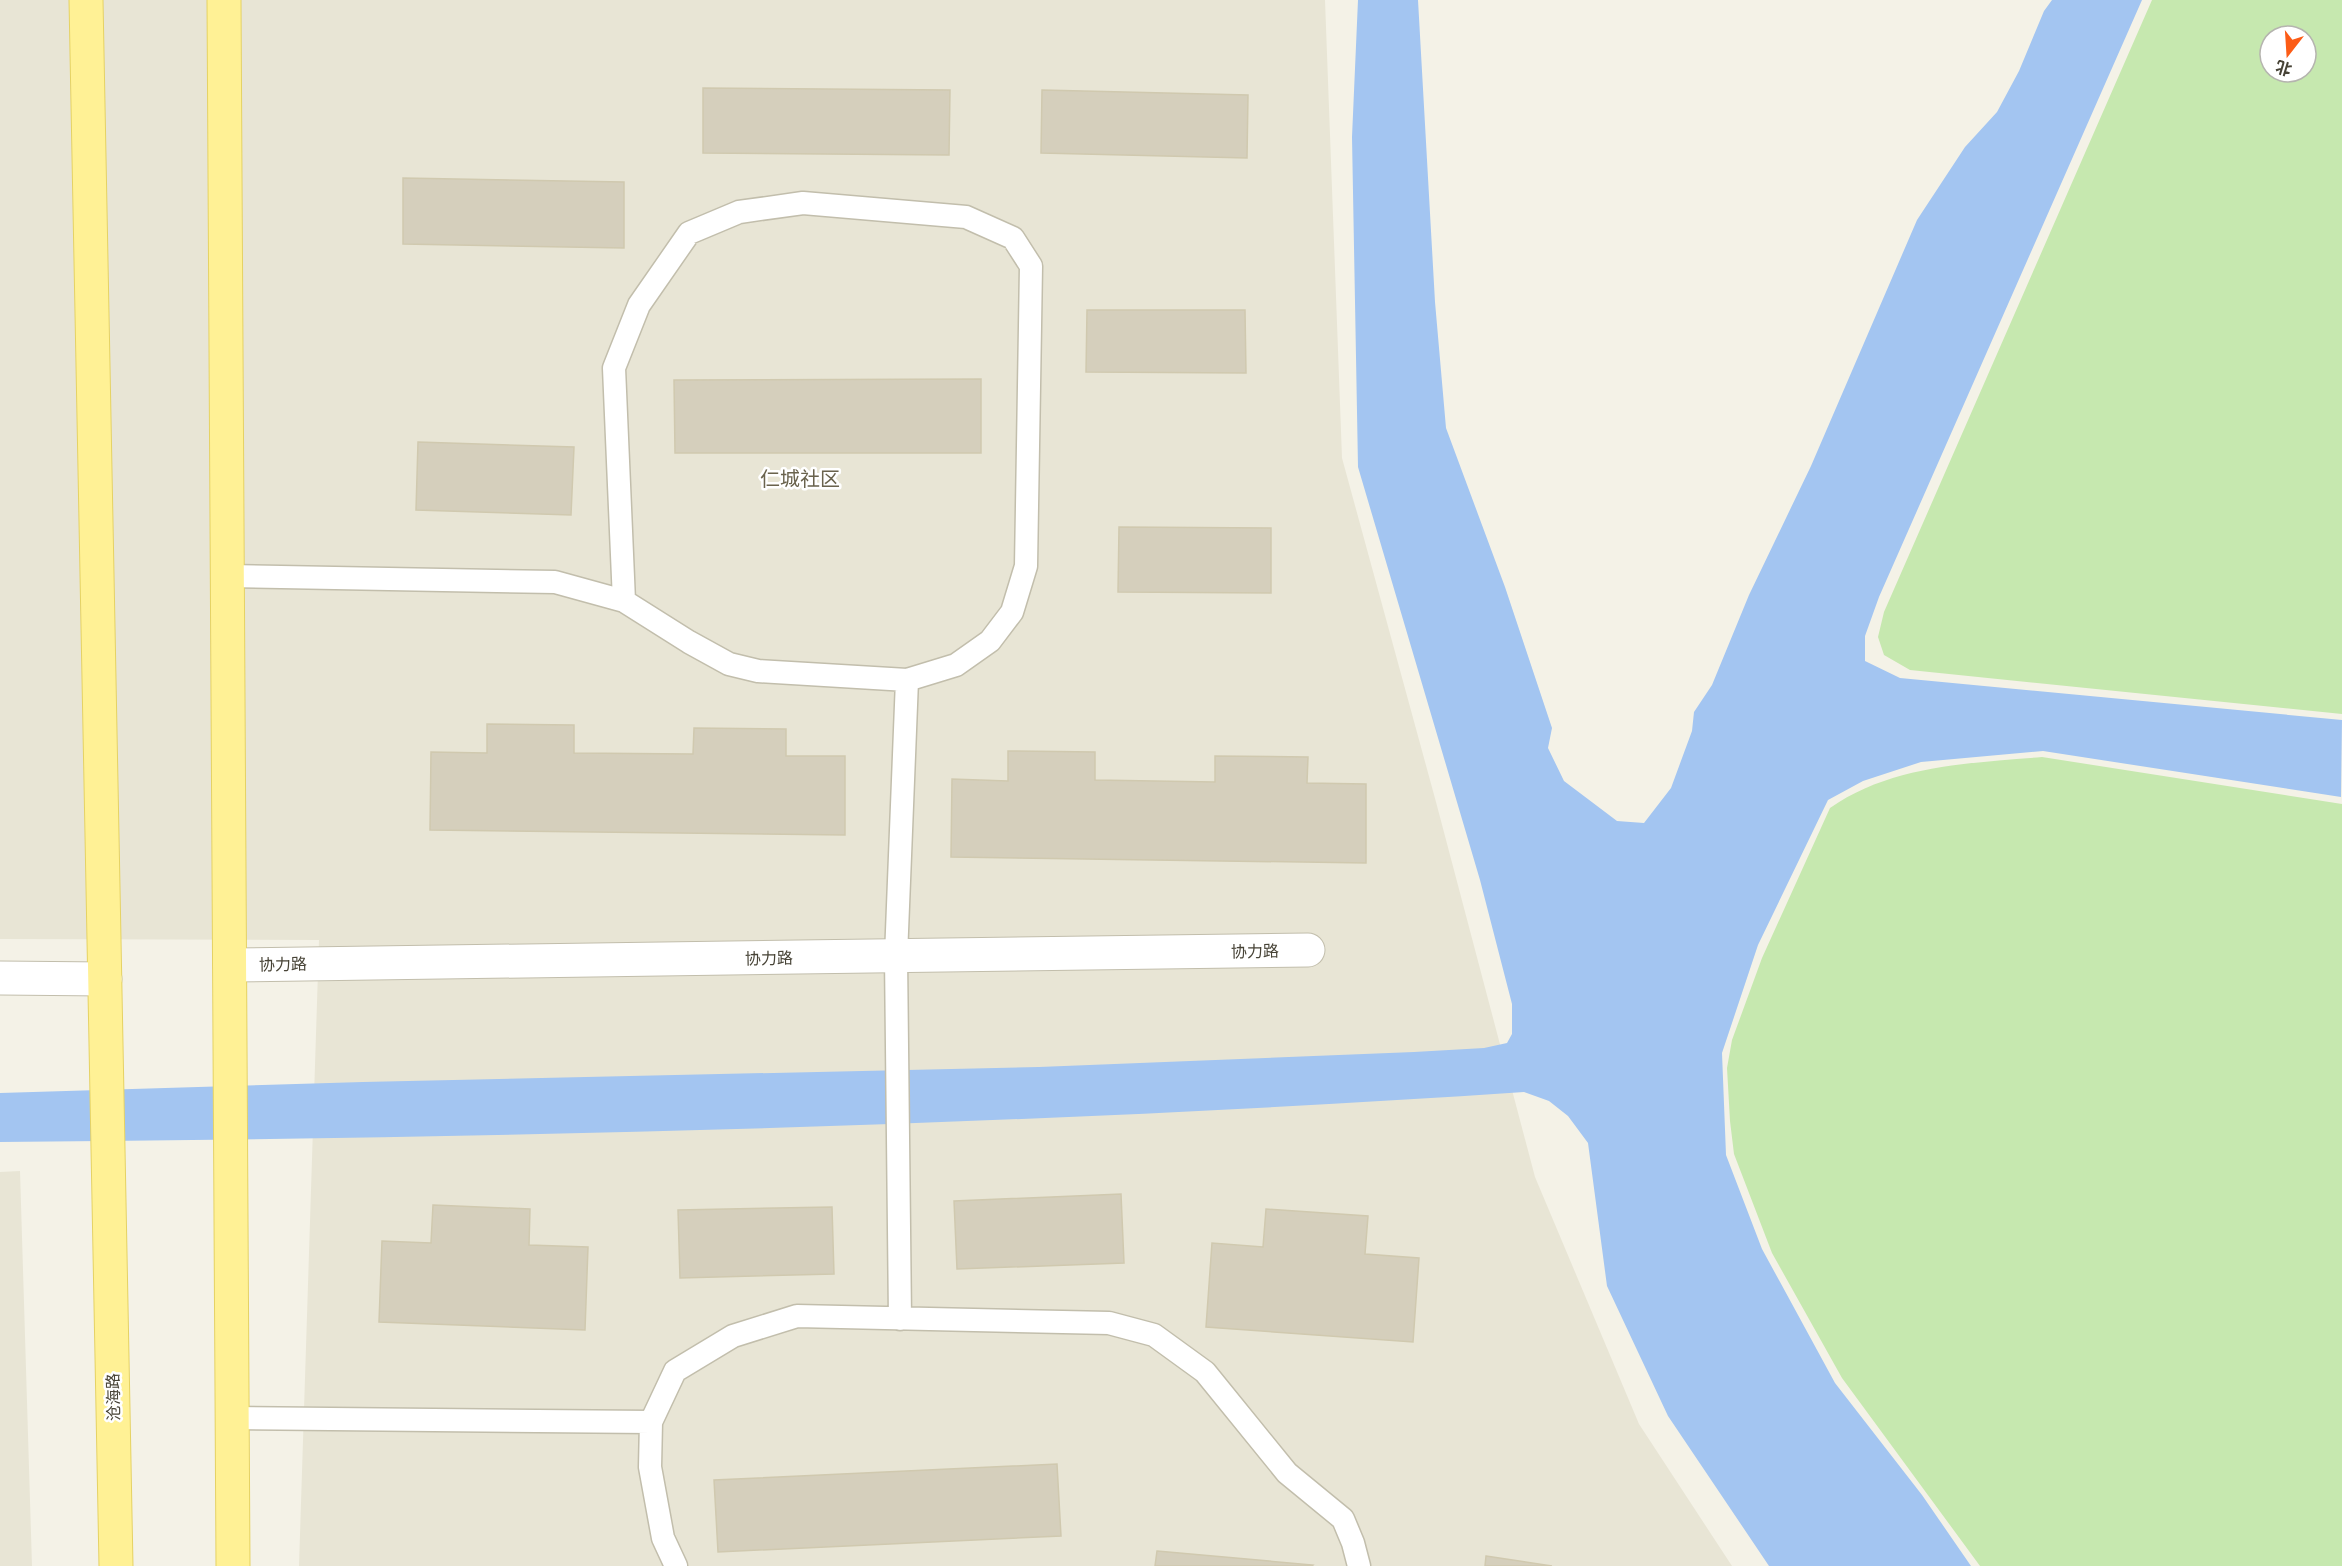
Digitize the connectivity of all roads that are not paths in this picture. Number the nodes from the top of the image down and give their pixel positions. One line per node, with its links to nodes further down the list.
1 (86, 0): 10 (main road, 沧海路)
2 (224, 0): 3 (main road)
3 (227, 576): 4 (lane); 8 (main road)
4 (624, 601): 5 (lane); 5 (lane)
5 (907, 680): 7 (lane)
6 (1308, 951): 7 (street, 协力路)
7 (896, 956): 8 (street, 协力路); 11 (lane)
8 (230, 965): 12 (main road)
9 (0, 978): 10 (street)
10 (105, 979): 14 (main road, 沧海路)
11 (900, 1319): 13 (lane); 17 (lane)
12 (232, 1418): 13 (lane); 15 (main road)
13 (651, 1422): 16 (lane)
14 (116, 1566)
15 (233, 1566)
16 (676, 1566)
17 (1359, 1566)

